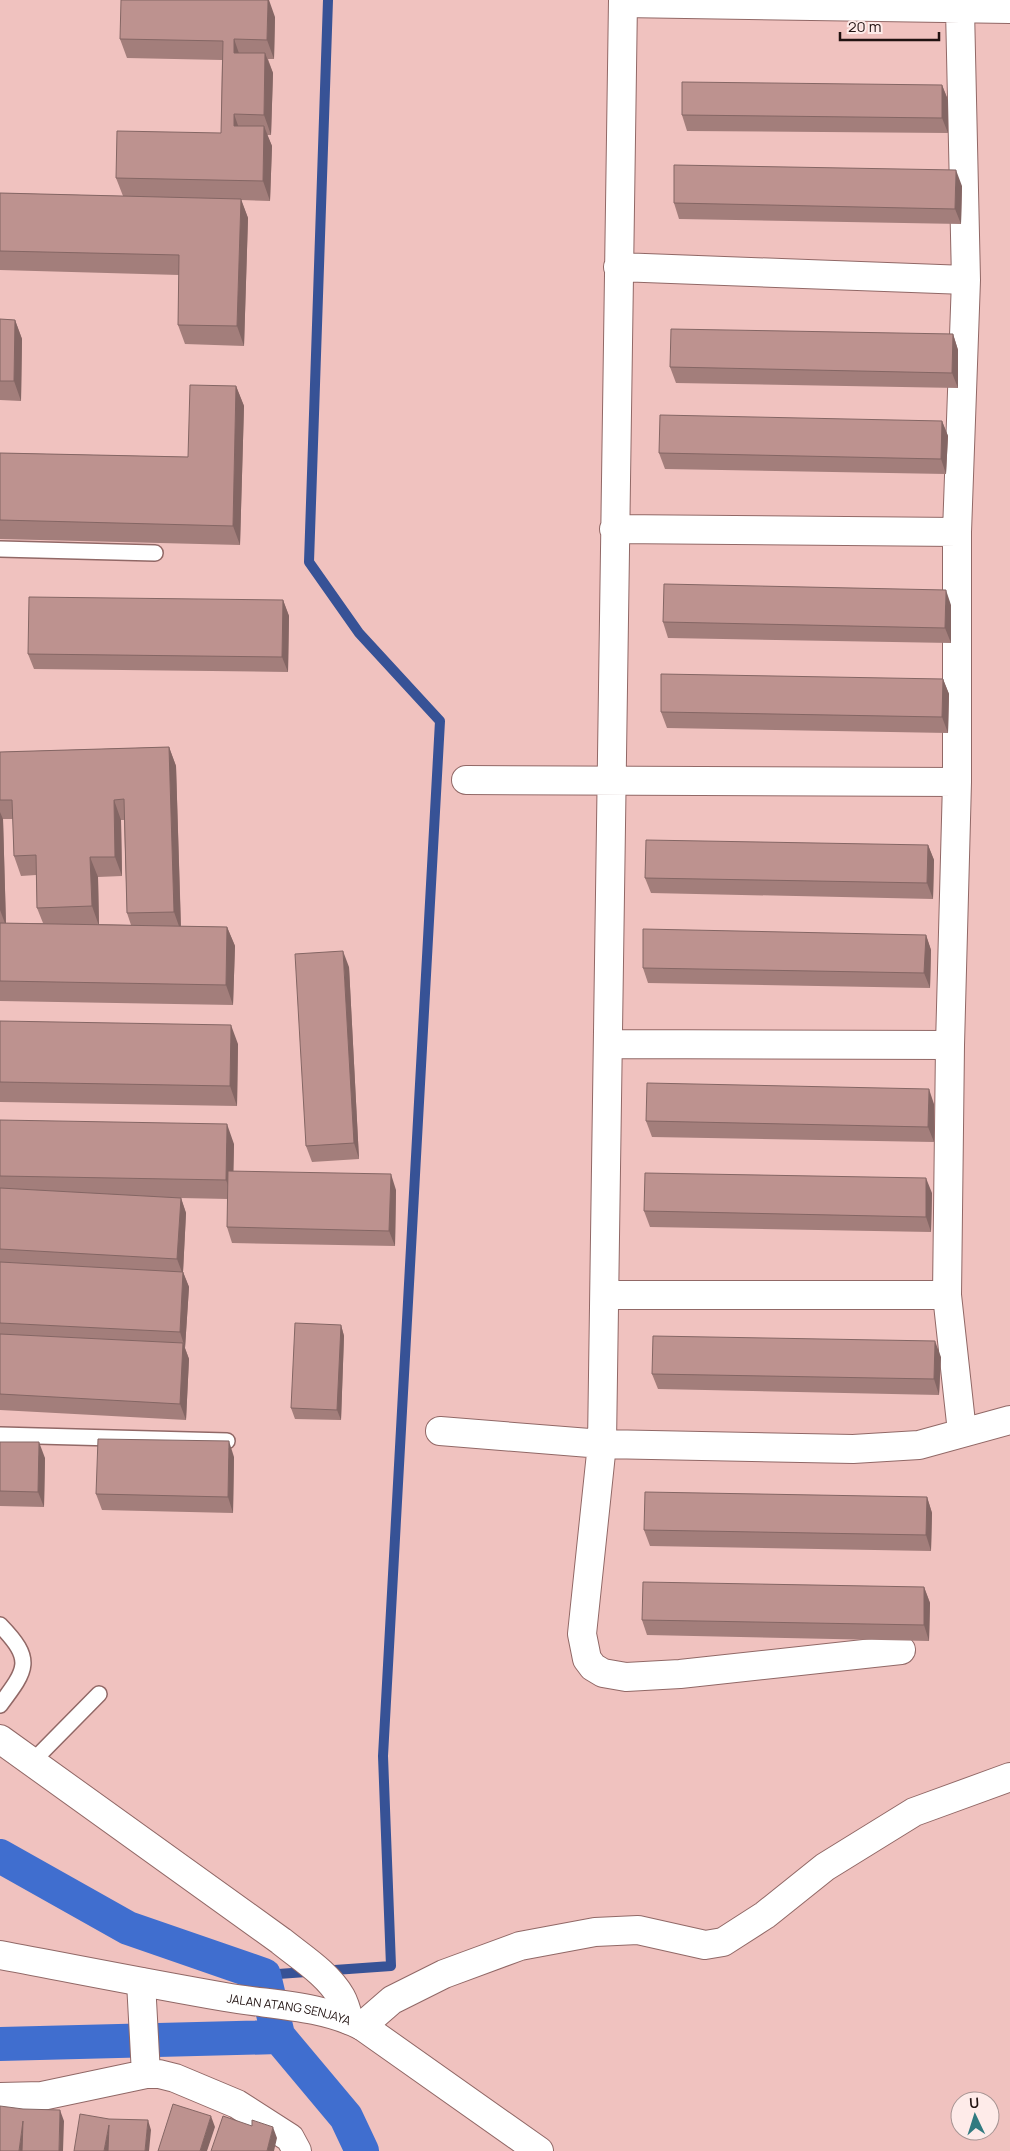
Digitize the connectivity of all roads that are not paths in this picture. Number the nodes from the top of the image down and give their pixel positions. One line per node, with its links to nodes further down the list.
1 (623, 2): 2 (street); 4 (street)
2 (960, 9): 3 (street); 5 (street)
3 (1010, 9)
4 (618, 267): 5 (street); 6 (street)
5 (966, 280): 7 (street)
6 (614, 528): 7 (street); 11 (street)
7 (958, 532): 12 (street)
8 (0, 549): 9 (lane)
9 (155, 553)
10 (466, 780): 11 (street)
11 (610, 781): 12 (street); 13 (street)
12 (957, 782): 14 (street)
13 (609, 1044): 14 (street); 15 (street)
14 (950, 1045): 16 (street)
15 (605, 1295): 16 (street); 22 (street)
16 (947, 1295): 19 (street)
17 (1010, 1420): 19 (street)
18 (440, 1431): 22 (street)
19 (962, 1432): 22 (street)
20 (0, 1435): 21 (lane)
21 (227, 1441)
22 (602, 1444): 24 (street)
23 (0, 1625): 26 (lane)
24 (901, 1650)
25 (99, 1694): 28 (lane)
26 (0, 1705)
27 (0, 1739): 28 (street)
28 (32, 1762): 32 (street)
29 (1010, 1777): 32 (street)
30 (0, 1955): 31 (street, JALAN ATANG SENJAYA)
31 (141, 1991): 32 (street, JALAN ATANG SENJAYA); 33 (street)
32 (356, 2023): 36 (street, JALAN ATANG SENJAYA)
33 (145, 2065): 34 (street); 35 (street)
34 (0, 2097)
35 (297, 2151)
36 (539, 2151)

